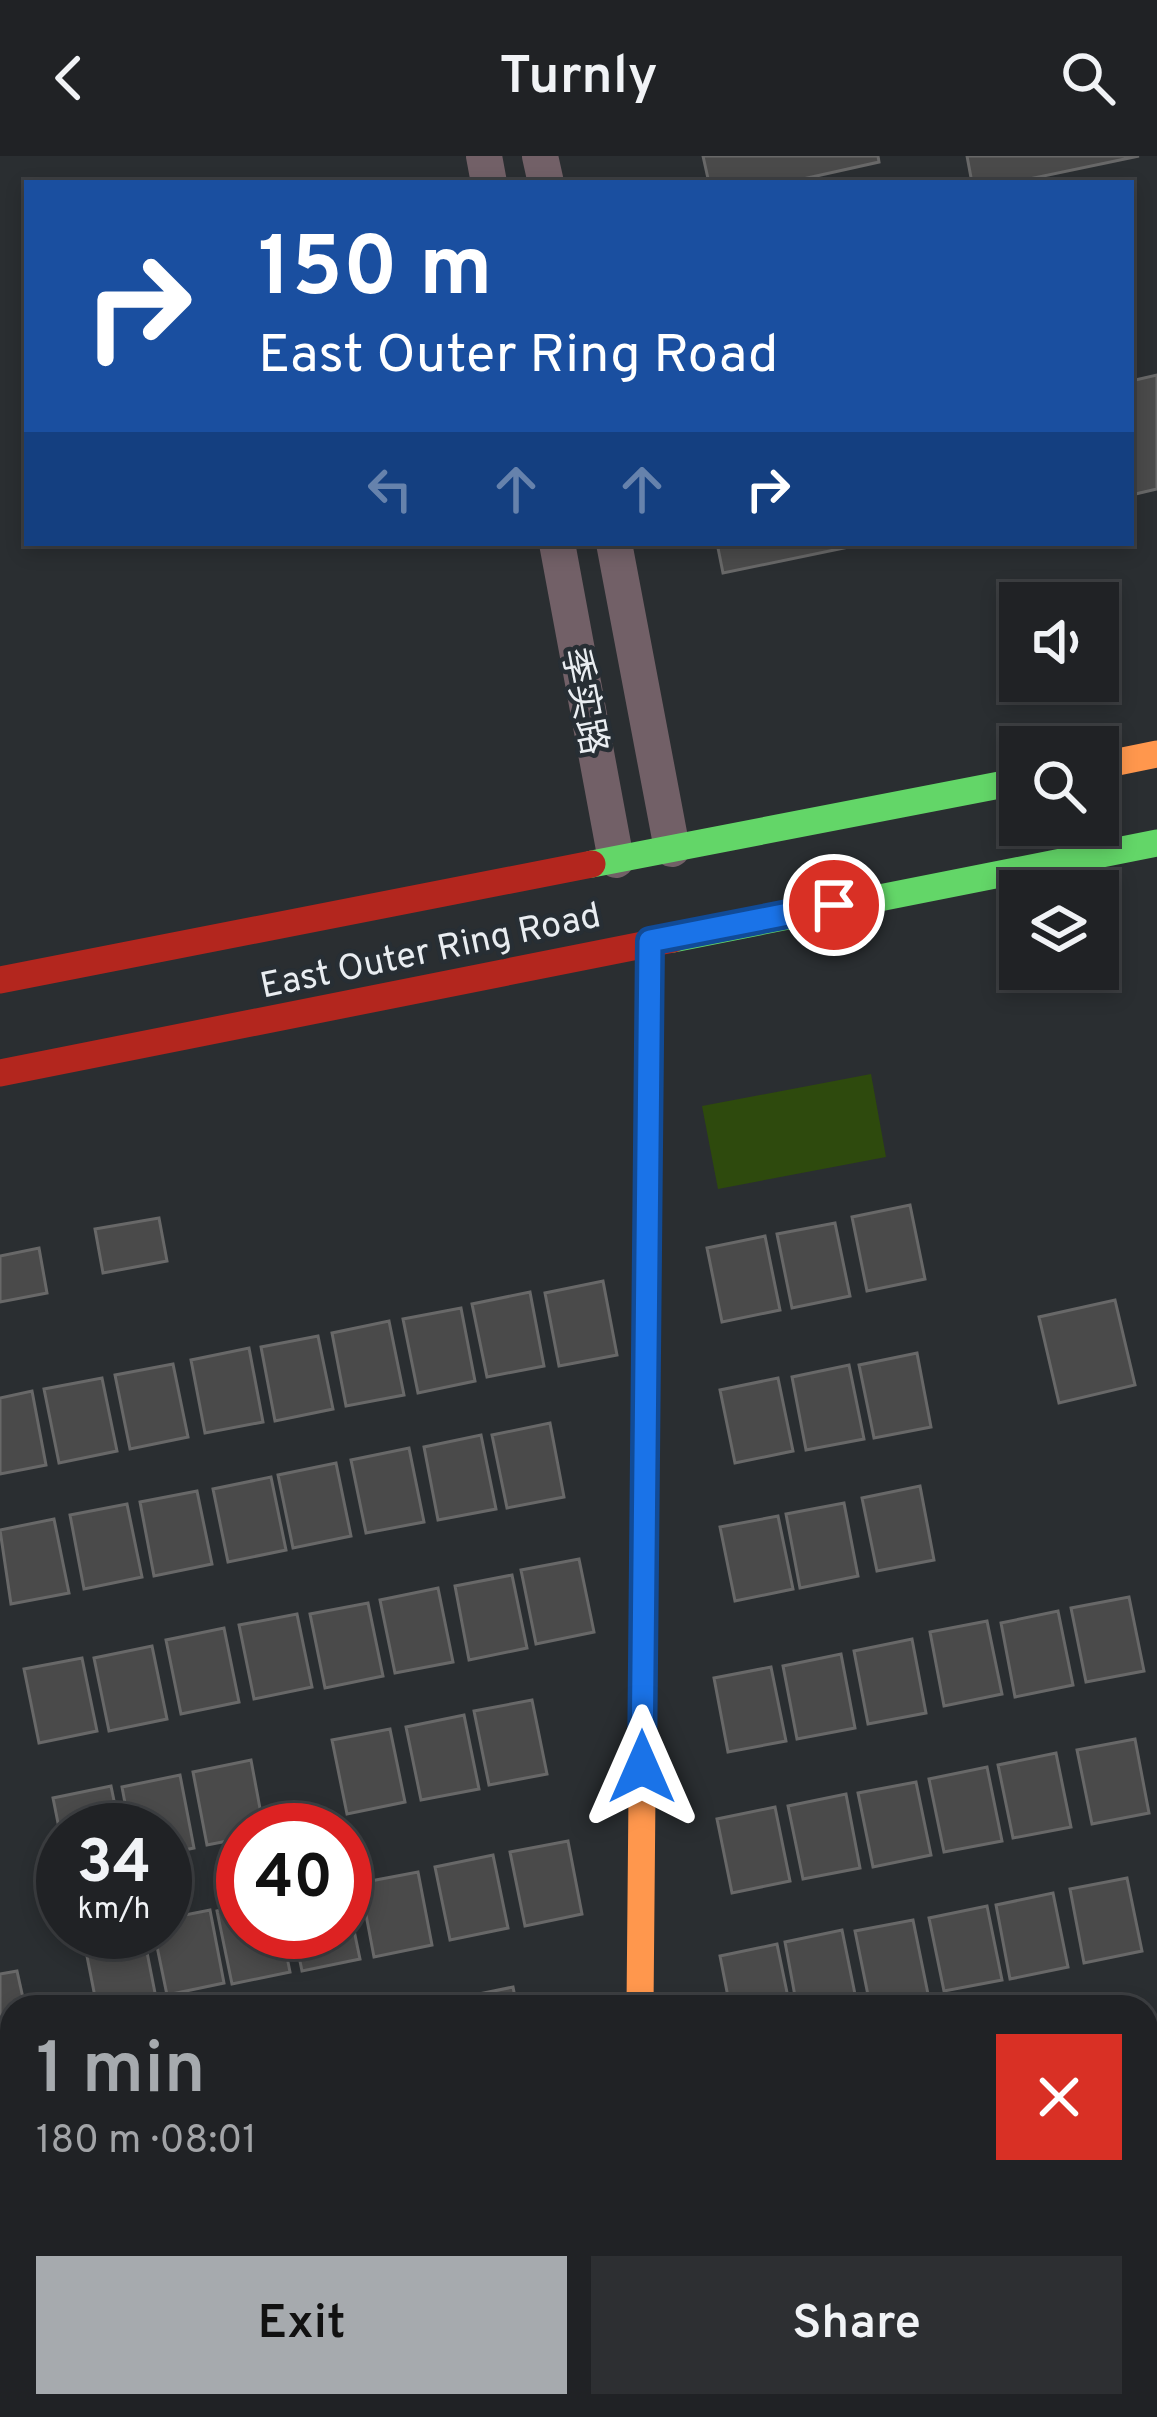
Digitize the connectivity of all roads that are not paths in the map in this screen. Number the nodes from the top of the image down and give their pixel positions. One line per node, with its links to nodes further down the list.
1 (558, 546): 8 (street, 季实路)
2 (615, 546): 7 (street, 季实路)
3 (1157, 754): 4 (main road)
4 (1119, 762)
5 (999, 785): 7 (main road, East Outer Ring Road)
6 (1157, 843): 9 (main road, East Outer Ring Road)
7 (671, 849): 8 (main road, East Outer Ring Road)
8 (616, 860): 10 (main road, East Outer Ring Road)
9 (650, 941): 11 (main road, East Outer Ring Road); 12 (main road)
10 (0, 980)
11 (0, 1073)
12 (640, 1995)

